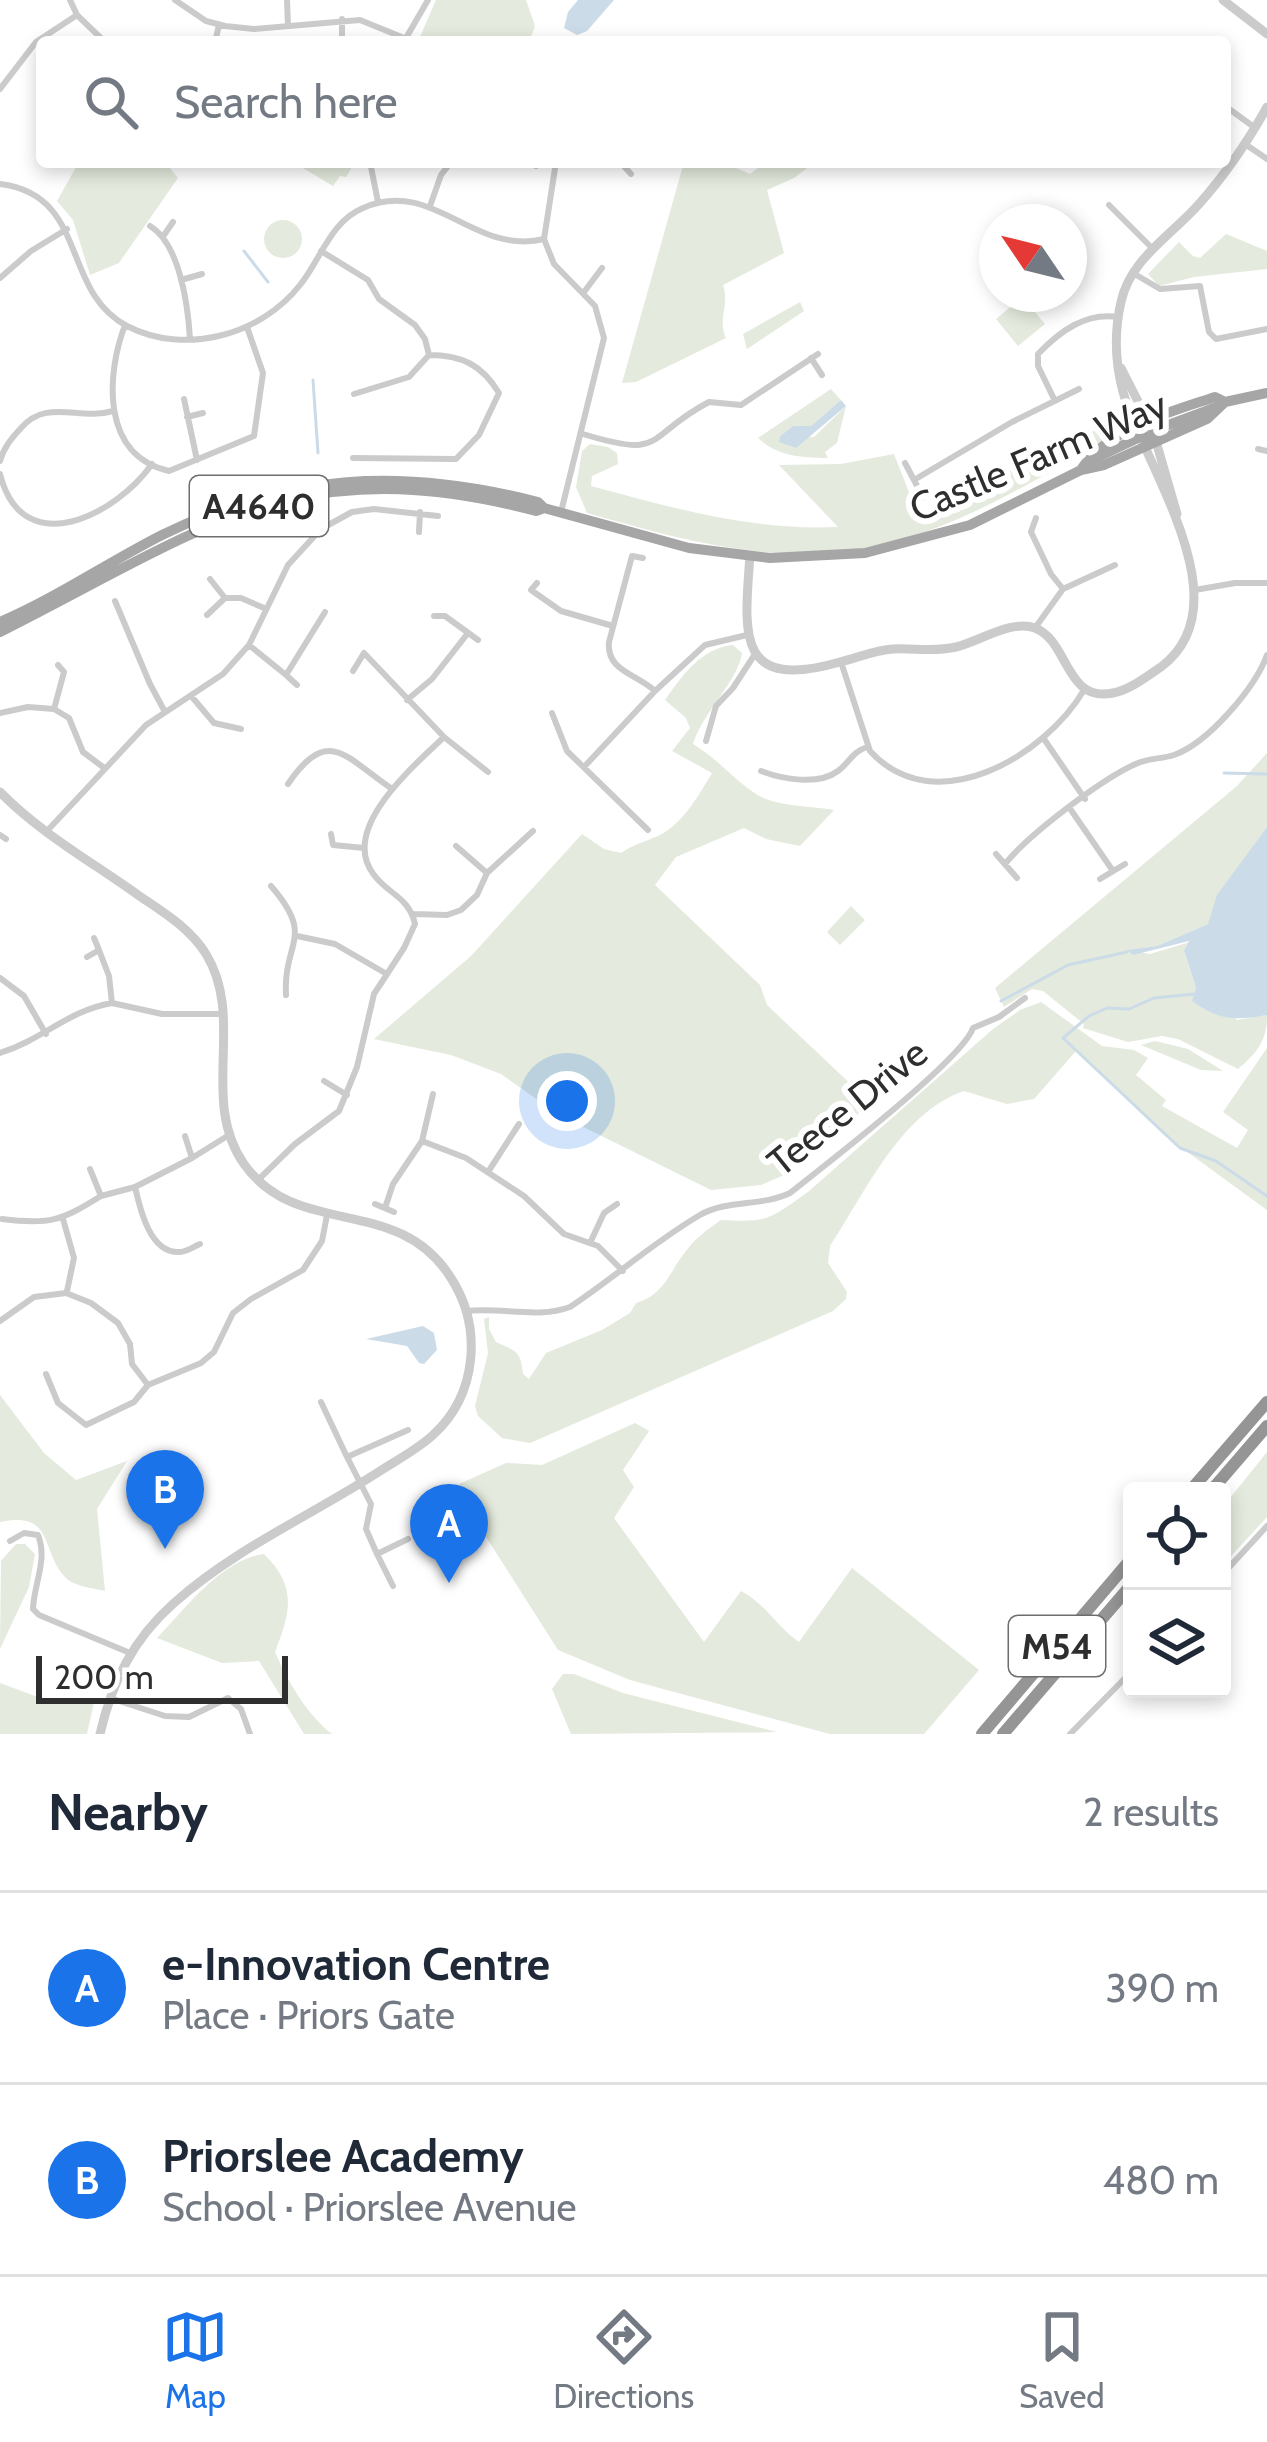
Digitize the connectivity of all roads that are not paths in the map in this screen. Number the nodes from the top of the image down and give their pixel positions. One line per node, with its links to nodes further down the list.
1 (70, 0): 6 (street)
2 (175, 0): 8 (street)
3 (286, 0): 9 (street)
4 (428, 0): 16 (street)
5 (1223, 0): 10 (street)
6 (77, 15): 11 (street); 12 (street)
7 (342, 19): 9 (street); 14 (street); 15 (street)
8 (220, 25): 9 (street); 13 (street)
9 (288, 26)
10 (1267, 34)
11 (45, 36)
12 (99, 36)
13 (217, 36)
14 (342, 36)
15 (401, 36)
16 (412, 36)
17 (36, 42): 18 (street)
18 (0, 89)
19 (1267, 107): 21 (street)
20 (1231, 110): 21 (street)
21 (1254, 127): 22 (street)
22 (1244, 143): 23 (street); 24 (street)
23 (1267, 159)
24 (1231, 161)
25 (371, 168): 32 (street)
26 (447, 168): 34 (street)
27 (555, 168): 39 (street)
28 (626, 168): 30 (street)
29 (1226, 168): 40 (street)
30 (631, 174)
31 (0, 184): 37 (street)
32 (378, 202): 34 (street); 41 (street)
33 (1109, 205): 40 (street)
34 (430, 206): 39 (street)
35 (173, 222): 38 (street)
36 (150, 226): 38 (street)
37 (67, 229): 45 (street); 49 (street)
38 (164, 235): 46 (street)
39 (544, 238): 47 (street)
40 (1154, 250): 43 (street)
41 (321, 251): 50 (street); 53 (street)
42 (602, 268): 47 (street)
43 (1133, 273): 48 (street); 51 (street)
44 (202, 274): 46 (street)
45 (0, 278)
46 (181, 280): 52 (street)
47 (584, 292): 64 (street)
48 (1118, 317): 59 (street); 65 (street)
49 (125, 325): 52 (street); 61 (street)
50 (247, 326): 52 (street); 67 (street)
51 (1267, 329)
52 (190, 340)
53 (429, 355): 57 (street); 66 (street)
54 (822, 375): 64 (street)
55 (1079, 389): 59 (street)
56 (1267, 393): 60 (main road, Castle Farm Way / A4640)
57 (354, 394)
58 (184, 399): 63 (street)
59 (1055, 401): 72 (street)
60 (1222, 404): 65 (main road, Castle Farm Way / A4640); 65 (main road)
61 (113, 411): 68 (street); 70 (street)
62 (203, 413): 63 (street)
63 (187, 417): 67 (street)
64 (583, 434): 76 (street)
65 (1146, 434): 82 (main road, Castle Farm Way / A4640); 90 (street)
66 (353, 458)
67 (197, 460): 70 (street)
68 (0, 461)
69 (905, 463): 72 (street)
70 (152, 464): 71 (street)
71 (0, 474)
72 (914, 481): 73 (street)
73 (922, 497)
74 (544, 508): 76 (main road, Castle Farm Way / A4640); 98 (main road, Castle Farm Way / A4640); 101 (main road, Castle Farm Way / A4640)
75 (420, 512): 77 (street); 79 (street); 94 (street)
76 (561, 512): 82 (main road, Castle Farm Way / A4640)
77 (438, 516)
78 (1036, 518): 89 (street)
79 (419, 532)
80 (620, 554): 81 (street)
81 (632, 556): 83 (street); 99 (street)
82 (750, 556): 103 (street)
83 (643, 558)
84 (1115, 565): 85 (street)
85 (1101, 570): 87 (street); 89 (street)
86 (210, 579): 91 (street)
87 (1107, 582)
88 (1267, 583): 90 (street)
89 (1064, 589): 100 (street)
90 (1195, 590): 113 (street)
91 (225, 598): 94 (street); 96 (street)
92 (524, 598): 99 (street)
93 (115, 601): 118 (street)
94 (264, 608): 105 (street)
95 (325, 612): 111 (street)
96 (207, 615)
97 (434, 616): 102 (street)
98 (0, 622)
99 (613, 626): 114 (street)
100 (1035, 628): 108 (street); 113 (street)
101 (0, 632)
102 (468, 634): 104 (street); 116 (street)
103 (747, 635): 106 (street); 114 (street)
104 (478, 640)
105 (249, 645): 111 (street); 115 (street)
106 (755, 655): 108 (street); 126 (street)
107 (1267, 655): 137 (street)
108 (841, 662): 127 (street)
109 (58, 665): 117 (street)
110 (352, 671): 116 (street)
111 (286, 674): 112 (street)
112 (297, 685)
113 (1085, 689): 125 (street)
114 (656, 691): 130 (street)
115 (192, 697): 118 (street); 123 (street)
116 (407, 700): 124 (street)
117 (54, 709): 119 (street); 129 (street)
118 (166, 712): 129 (street)
119 (0, 713)
120 (552, 713): 122 (street)
121 (569, 723): 122 (street)
122 (556, 728): 130 (street)
123 (241, 729)
124 (445, 737): 132 (street); 135 (street)
125 (1044, 739): 127 (street); 137 (street)
126 (706, 741)
127 (867, 747): 133 (street)
128 (777, 763): 133 (street)
129 (103, 767): 140 (street)
130 (583, 767): 139 (street)
131 (761, 771): 133 (street)
132 (488, 772)
133 (775, 776)
134 (288, 784): 135 (street)
135 (392, 790): 145 (street)
136 (0, 794): 140 (street)
137 (1084, 799): 138 (street)
138 (1071, 808): 148 (street); 150 (street)
139 (648, 830)
140 (47, 831): 165 (street)
141 (331, 834): 143 (street)
142 (535, 844): 151 (street)
143 (333, 845): 145 (street); 146 (street)
144 (457, 846): 151 (street)
145 (364, 848): 155 (street)
146 (327, 854)
147 (996, 854): 148 (street)
148 (1005, 864): 152 (street)
149 (1124, 864): 150 (street)
150 (1113, 871): 153 (street)
151 (487, 872): 155 (street)
152 (1017, 878)
153 (1100, 879)
154 (272, 886): 156 (street)
155 (413, 914): 160 (street)
156 (296, 936): 160 (street); 162 (street)
157 (94, 938): 158 (street)
158 (99, 950): 159 (street); 164 (street)
159 (87, 957)
160 (386, 973): 170 (street)
161 (0, 978): 166 (street)
162 (286, 995)
163 (1025, 998): 190 (street, Teece Drive)
164 (112, 1003): 165 (street); 166 (street)
165 (224, 1013): 172 (street)
166 (46, 1034): 167 (street)
167 (0, 1053)
168 (324, 1081): 170 (street)
169 (433, 1094): 174 (street)
170 (347, 1095): 178 (street)
171 (519, 1124): 177 (street)
172 (229, 1135): 175 (street); 178 (street)
173 (185, 1136): 175 (street)
174 (422, 1141): 177 (street); 183 (street)
175 (192, 1157): 179 (street)
176 (90, 1169): 180 (street)
177 (488, 1172): 188 (street)
178 (258, 1180): 185 (street)
179 (135, 1187): 180 (street); 189 (street)
180 (101, 1196): 187 (street)
181 (375, 1204): 183 (street)
182 (617, 1204): 188 (street)
183 (385, 1208): 184 (street)
184 (394, 1212)
185 (327, 1215): 192 (street); 195 (street)
186 (2, 1219): 187 (street)
187 (64, 1219): 191 (street)
188 (590, 1243): 190 (street)
189 (200, 1244)
190 (623, 1271): 192 (street, Teece Drive)
191 (67, 1293): 193 (street); 195 (street)
192 (467, 1312): 203 (street)
193 (0, 1321)
194 (46, 1374): 195 (street)
195 (148, 1384)
196 (321, 1402): 200 (street)
197 (1267, 1402): 201 (highway)
198 (1267, 1426): 202 (highway)
199 (408, 1430): 200 (street)
200 (347, 1457): 203 (street)
201 (1198, 1482)
202 (1219, 1482)
203 (360, 1484): 207 (street); 212 (street)
204 (1267, 1526): 208 (street)
205 (408, 1539): 207 (street)
206 (10, 1541): 212 (street)
207 (377, 1554): 210 (street)
208 (1231, 1565)
209 (1123, 1569): 217 (highway, M54)
210 (393, 1586)
211 (1127, 1590): 218 (highway, M54)
212 (130, 1653): 214 (street)
213 (1123, 1680): 219 (street)
214 (108, 1698): 215 (street); 216 (street)
215 (100, 1734)
216 (250, 1734)
217 (982, 1734)
218 (1004, 1734)
219 (1070, 1734)

